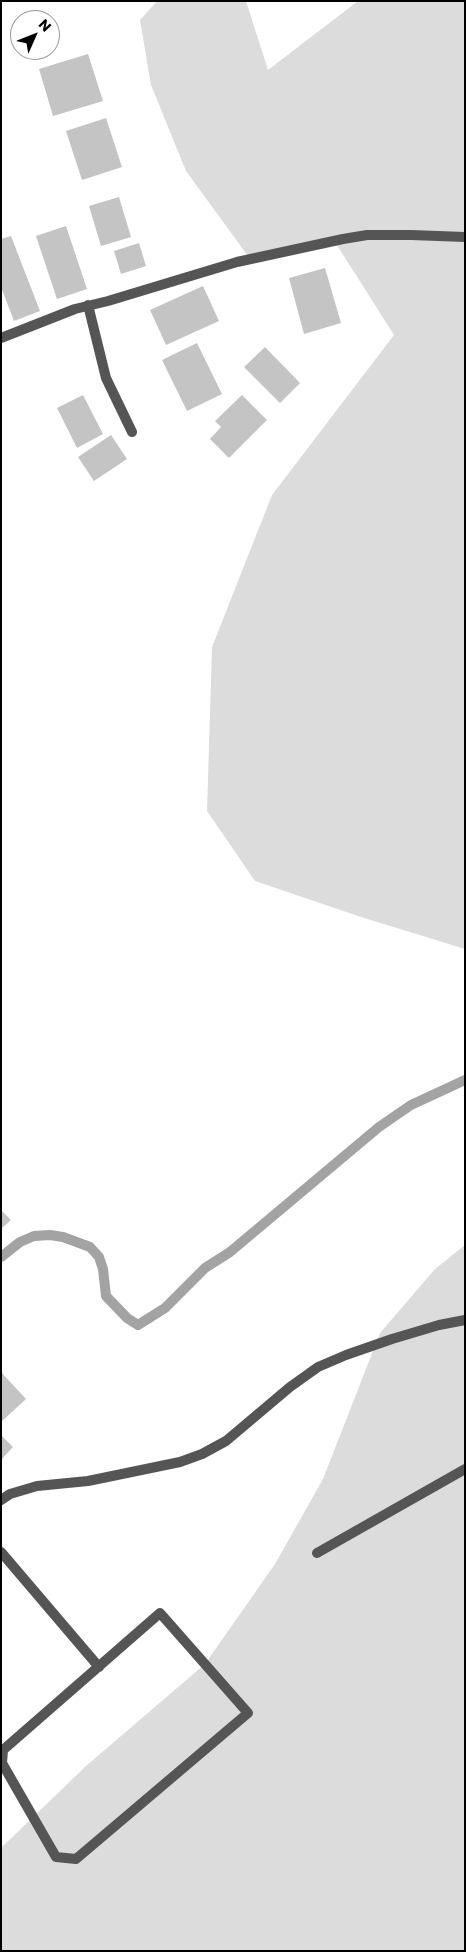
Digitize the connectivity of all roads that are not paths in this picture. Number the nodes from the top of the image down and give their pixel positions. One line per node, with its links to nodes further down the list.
1 (465, 237): 2 (street)
2 (88, 305): 3 (street); 4 (street)
3 (1, 338)
4 (132, 432)
5 (465, 1320): 7 (street)
6 (465, 1469): 9 (street)
7 (1, 1500)
8 (1, 1552): 10 (street)
9 (317, 1553)
10 (99, 1667): 10 (street)

